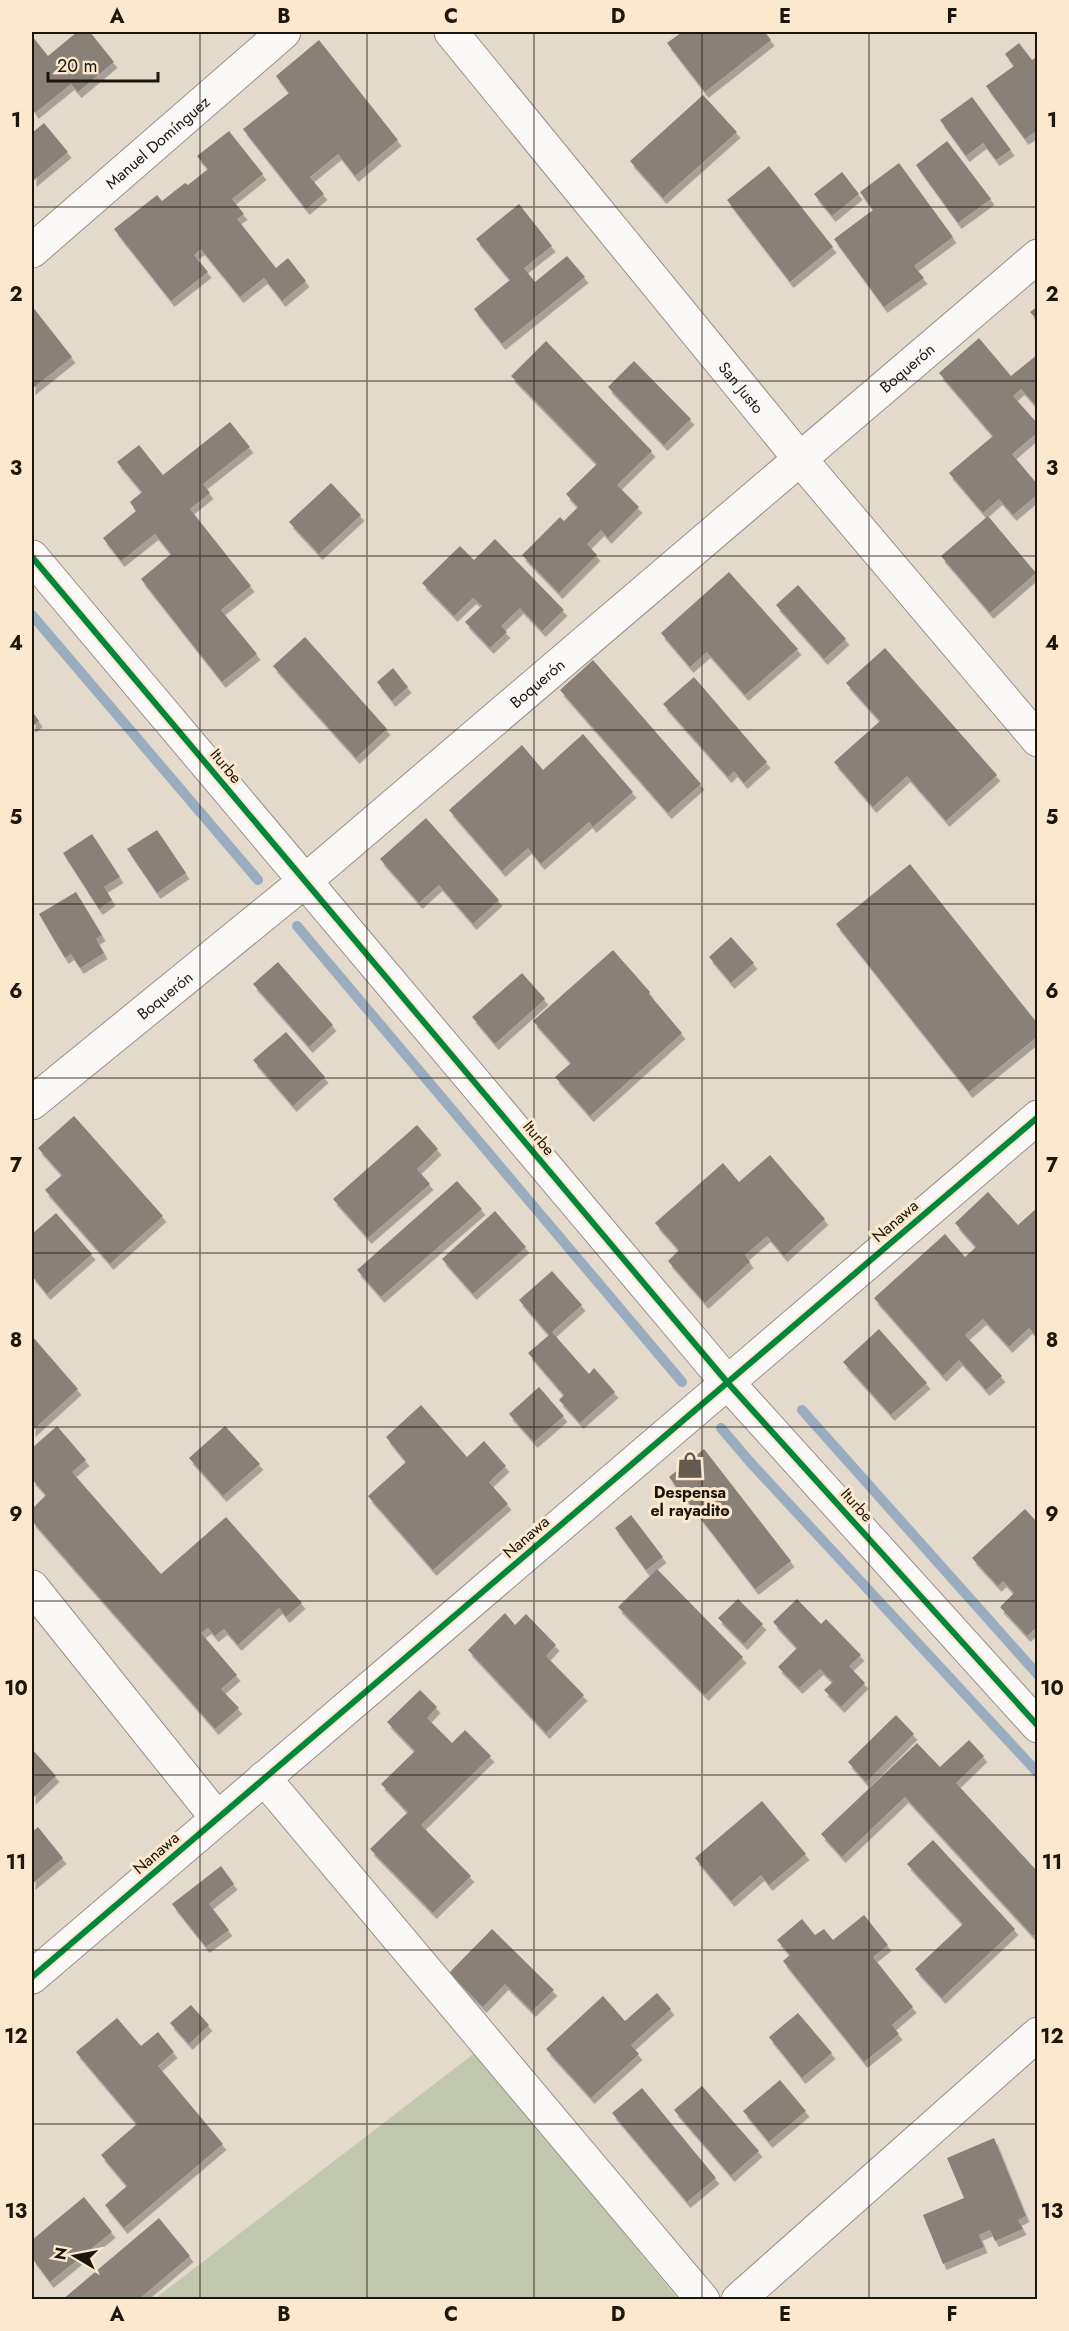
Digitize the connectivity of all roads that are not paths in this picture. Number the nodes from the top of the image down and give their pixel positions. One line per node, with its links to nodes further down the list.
1 (284, 32): 3 (street, Manuel Domínguez)
2 (451, 32): 5 (street, San Justo)
3 (32, 252)
4 (1038, 256): 5 (street, Boquerón)
5 (800, 459): 7 (street, San Justo); 8 (street, Boquerón)
6 (32, 557): 8 (street, Iturbe)
7 (1038, 740)
8 (305, 881): 9 (street, Boquerón); 11 (street, Iturbe)
9 (32, 1103)
10 (1038, 1117): 11 (street, Nanawa)
11 (727, 1382): 13 (street, Iturbe); 14 (street, Nanawa)
12 (32, 1587): 15 (street)
13 (1038, 1726)
14 (264, 1778): 15 (street, Nanawa); 18 (street)
15 (218, 1818): 16 (street, Nanawa)
16 (32, 1977)
17 (1038, 2034): 19 (street)
18 (703, 2300)
19 (738, 2300)

